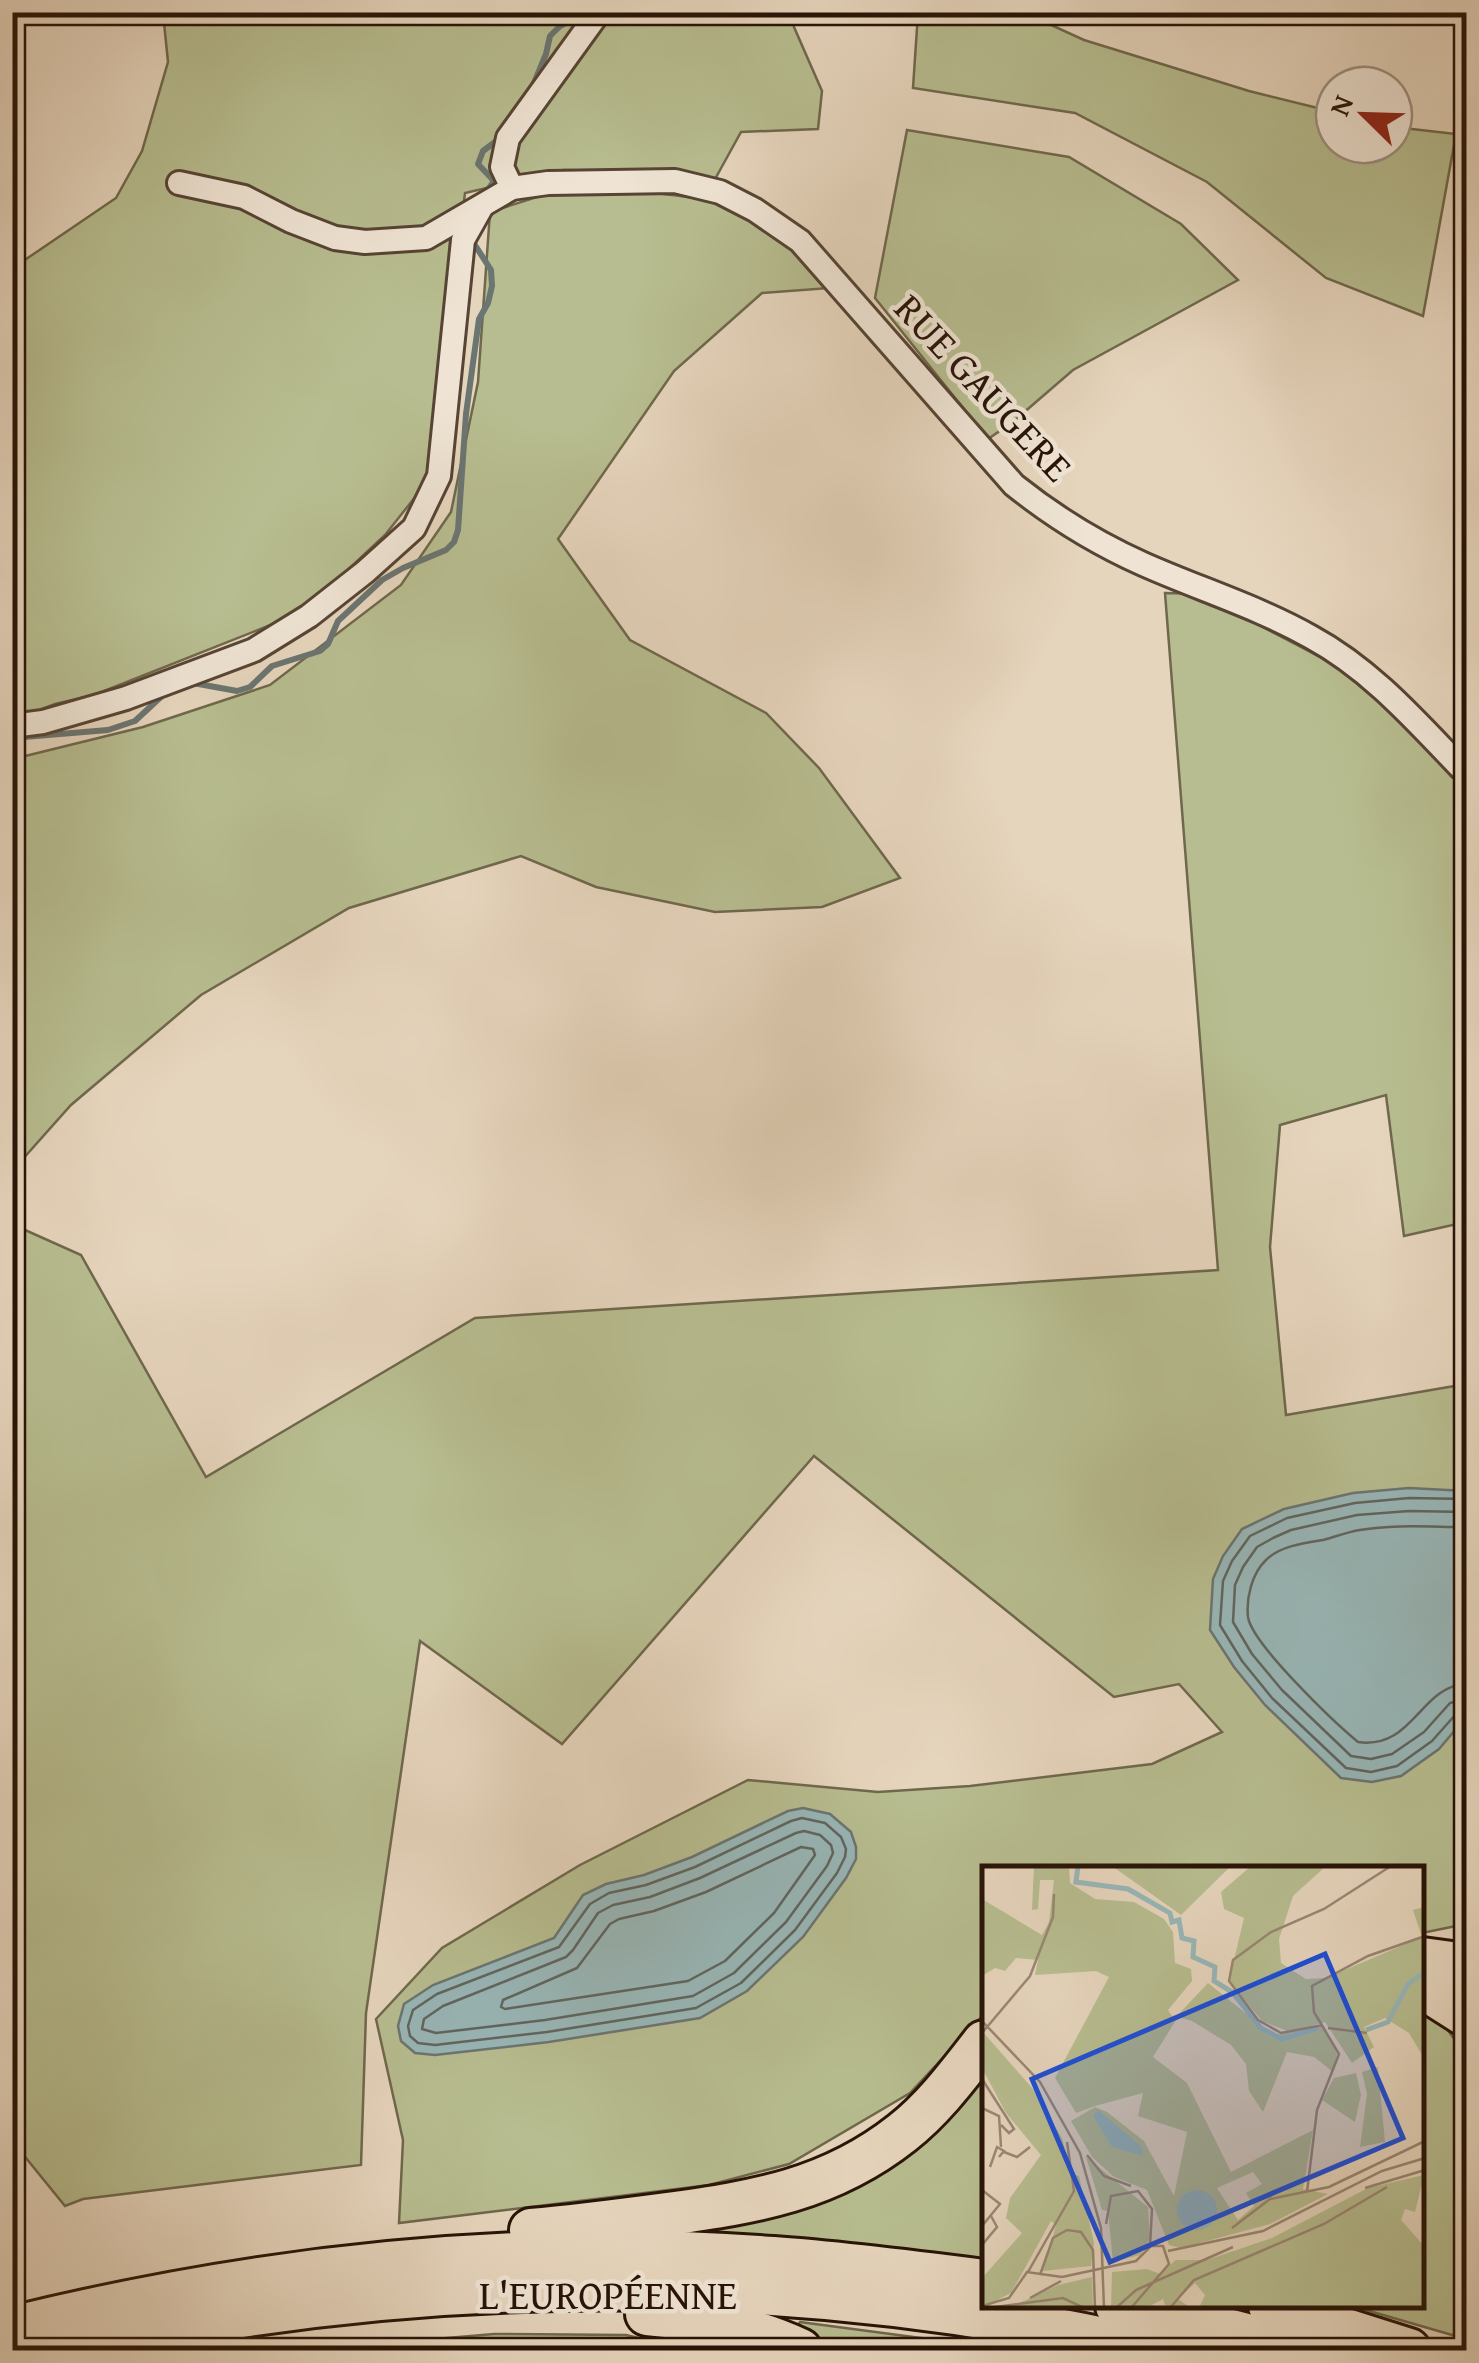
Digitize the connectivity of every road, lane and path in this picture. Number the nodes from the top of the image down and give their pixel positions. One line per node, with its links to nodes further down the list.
1 (599, 12): 3 (street)
2 (179, 183): 4 (street, RUE GAUGERE)
3 (512, 188): 4 (street, RUE GAUGERE); 6 (street, RUE GAUGERE)
4 (481, 208): 5 (street)
5 (12, 726)
6 (1466, 771)
7 (1424, 1959): 8 (highway)
8 (1466, 1965)
9 (1424, 1988): 10 (highway)
10 (1466, 2015)
11 (982, 2045): 13 (highway)
12 (982, 2282): 13 (highway, L'EUROPÉENNE)
13 (171, 2292): 17 (highway, L'EUROPÉENNE)
14 (1126, 2308): 21 (highway)
15 (1276, 2308): 22 (highway)
16 (207, 2322): 18 (highway, L'EUROPÉENNE); 19 (highway); 20 (highway, L'EUROPÉENNE)
17 (12, 2328)
18 (62, 2350)
19 (800, 2350)
20 (1154, 2350)
21 (1304, 2350)
22 (1409, 2350)

